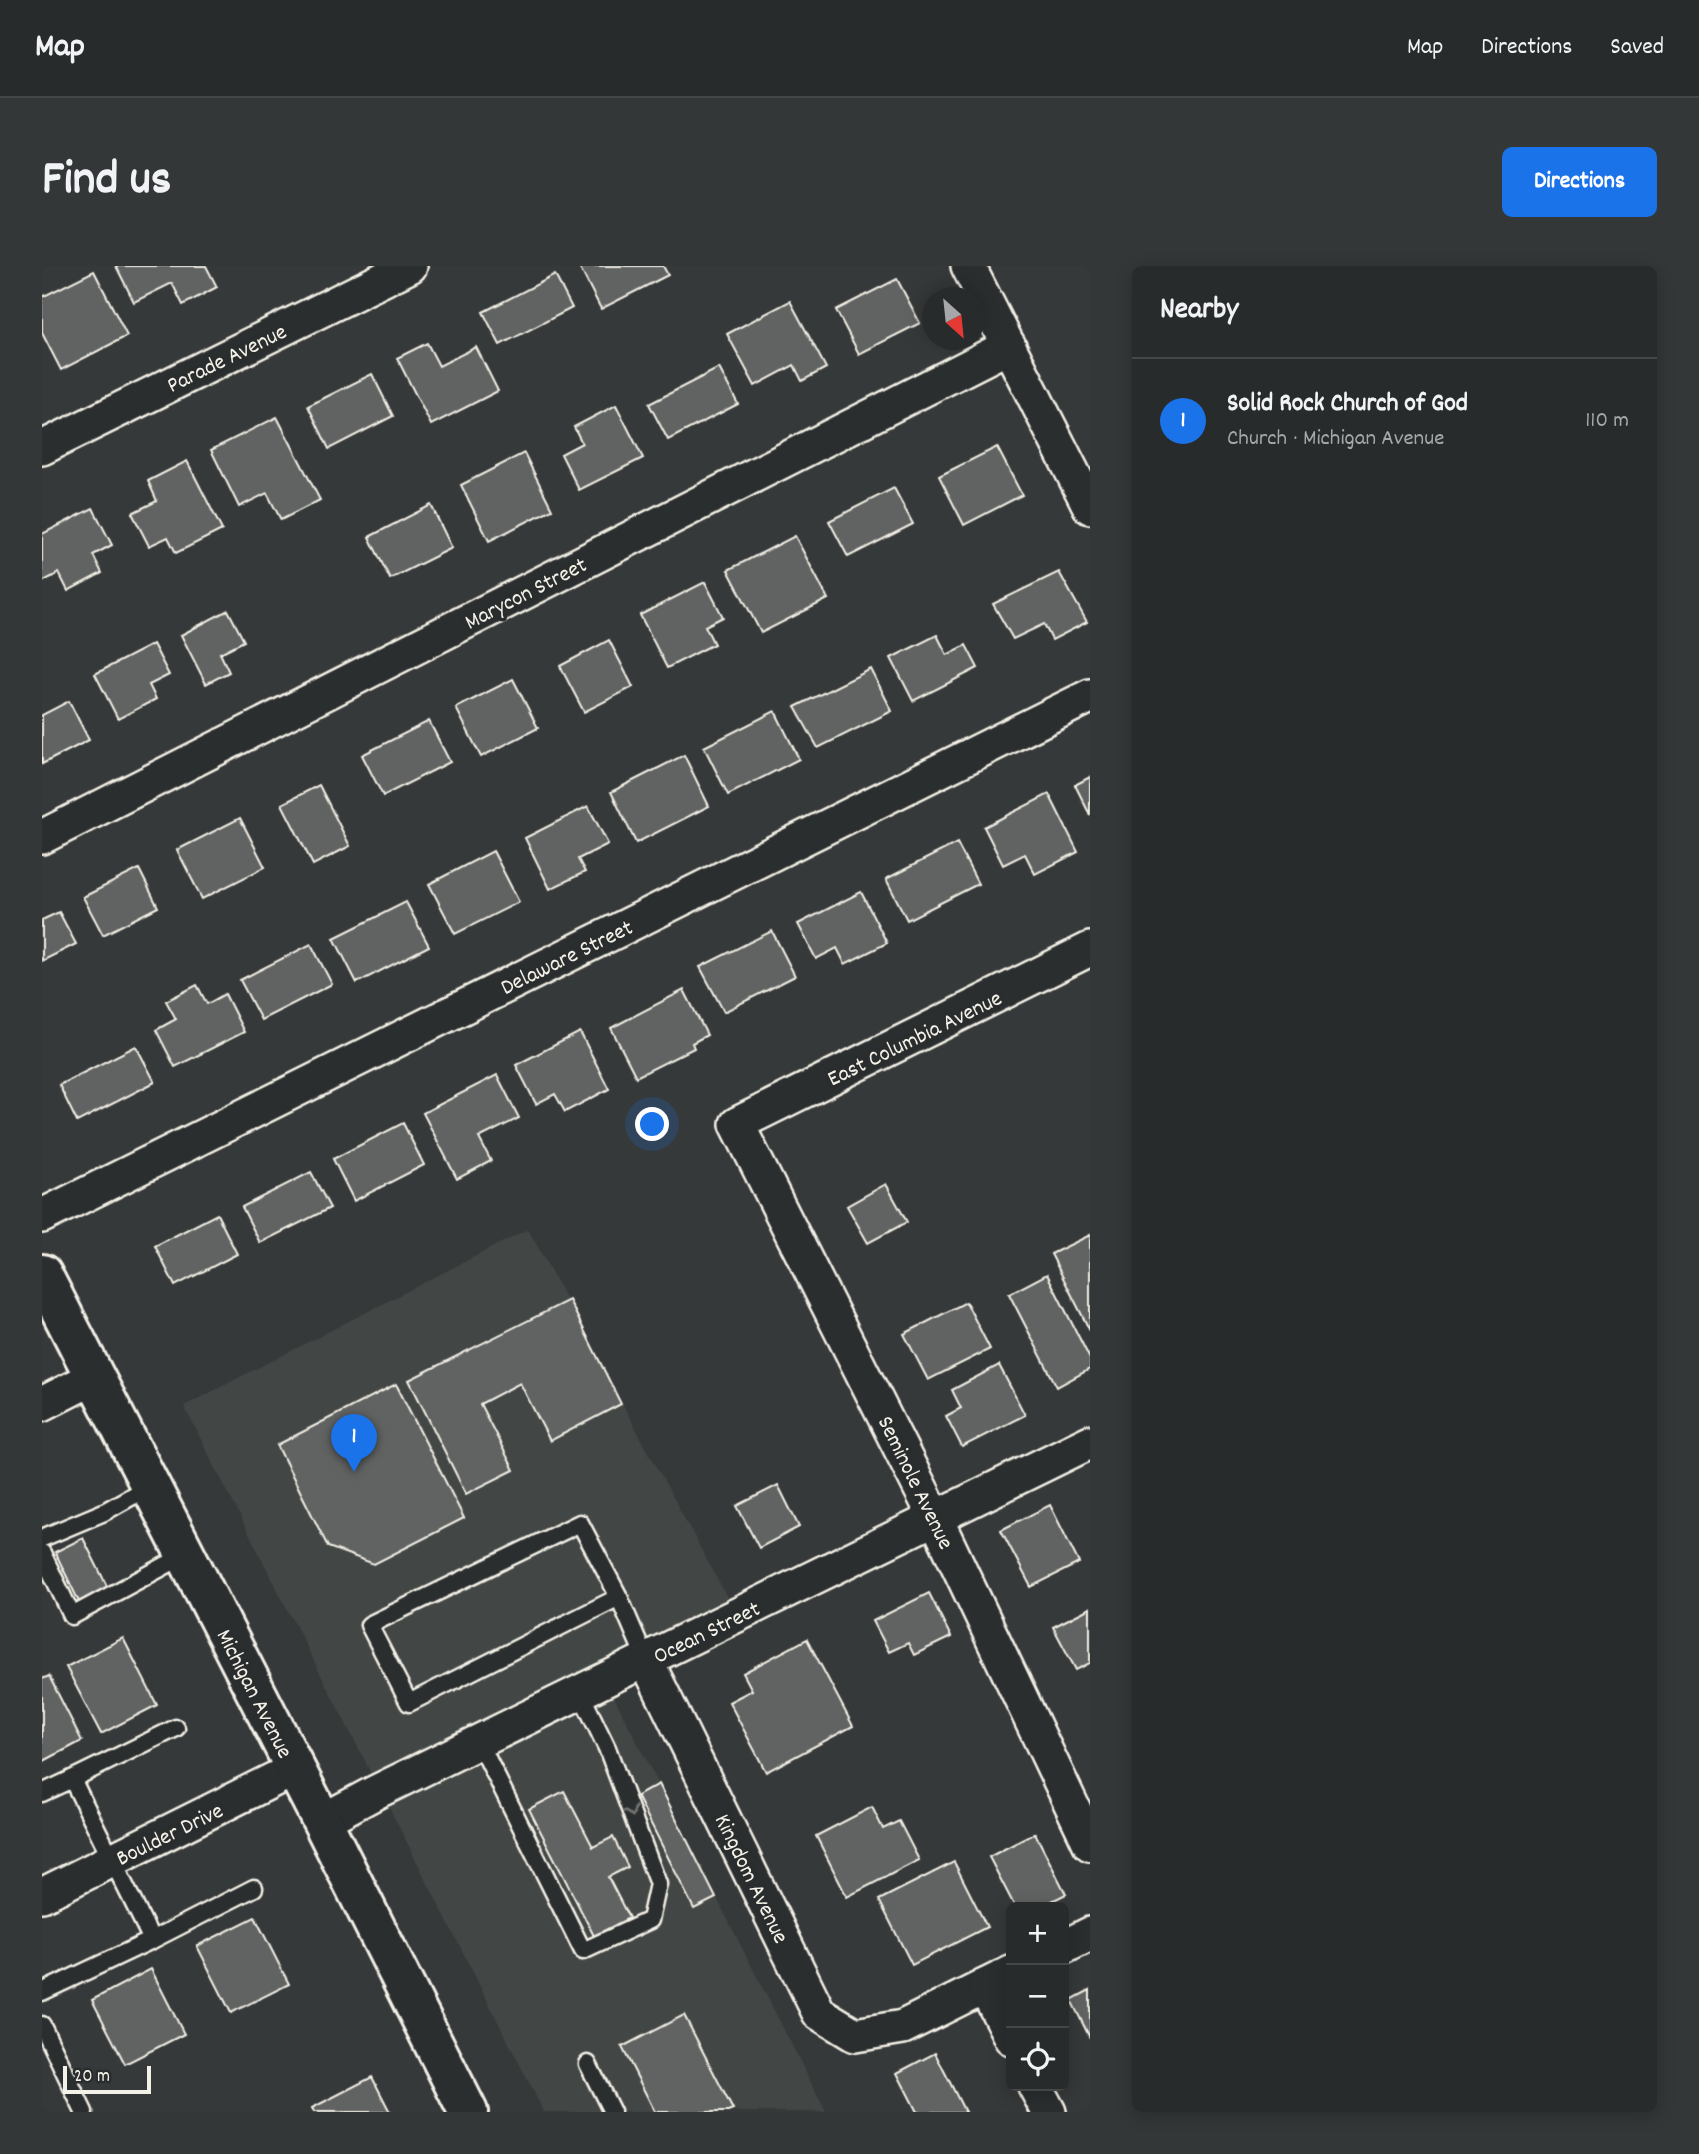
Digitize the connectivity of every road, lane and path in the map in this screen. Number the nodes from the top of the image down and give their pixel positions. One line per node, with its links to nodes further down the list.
1 (410, 266): 4 (street, Parade Avenue)
2 (968, 266): 3 (street)
3 (1009, 346): 5 (street); 7 (street, Marycon Street)
4 (42, 447)
5 (1090, 507)
6 (1090, 696): 10 (street, Delaware Street)
7 (42, 837)
8 (1090, 949): 9 (street, East Columbia Avenue)
9 (737, 1124): 16 (street, Seminole Avenue)
10 (42, 1216)
11 (42, 1274): 12 (main road, Michigan Avenue)
12 (95, 1377): 13 (street); 15 (main road, Michigan Avenue)
13 (42, 1404)
14 (1090, 1442): 16 (street, Ocean Street)
15 (150, 1486): 17 (lane); 19 (main road, Michigan Avenue)
16 (936, 1519): 21 (street, Ocean Street); 29 (street, Seminole Avenue)
17 (42, 1538)
18 (42, 1553): 19 (lane)
19 (185, 1555): 25 (main road, Michigan Avenue)
20 (619, 1597): 20 (lane); 21 (lane)
21 (646, 1660): 22 (street, Ocean Street); 36 (street, Kingdom Avenue)
22 (580, 1692): 24 (street, Ocean Street); 24 (lane, one-way to 24)
23 (176, 1728): 26 (lane)
24 (479, 1742): 28 (street, Ocean Street)
25 (295, 1769): 28 (main road, Michigan Avenue); 30 (street, Boulder Drive)
26 (72, 1779): 27 (lane); 30 (lane)
27 (42, 1793)
28 (322, 1821): 42 (main road, Michigan Avenue)
29 (1090, 1844)
30 (113, 1860): 32 (street, Boulder Drive); 34 (lane)
31 (254, 1888): 34 (lane)
32 (42, 1895)
33 (1090, 1934): 35 (street)
34 (152, 1940): 37 (lane)
35 (1069, 1944)
36 (998, 1980): 39 (street)
37 (42, 1992)
38 (42, 2025): 43 (lane)
39 (1009, 2028)
40 (588, 2064): 44 (lane)
41 (1038, 2091): 45 (street)
42 (461, 2110)
43 (84, 2112)
44 (612, 2112)
45 (1049, 2112)

